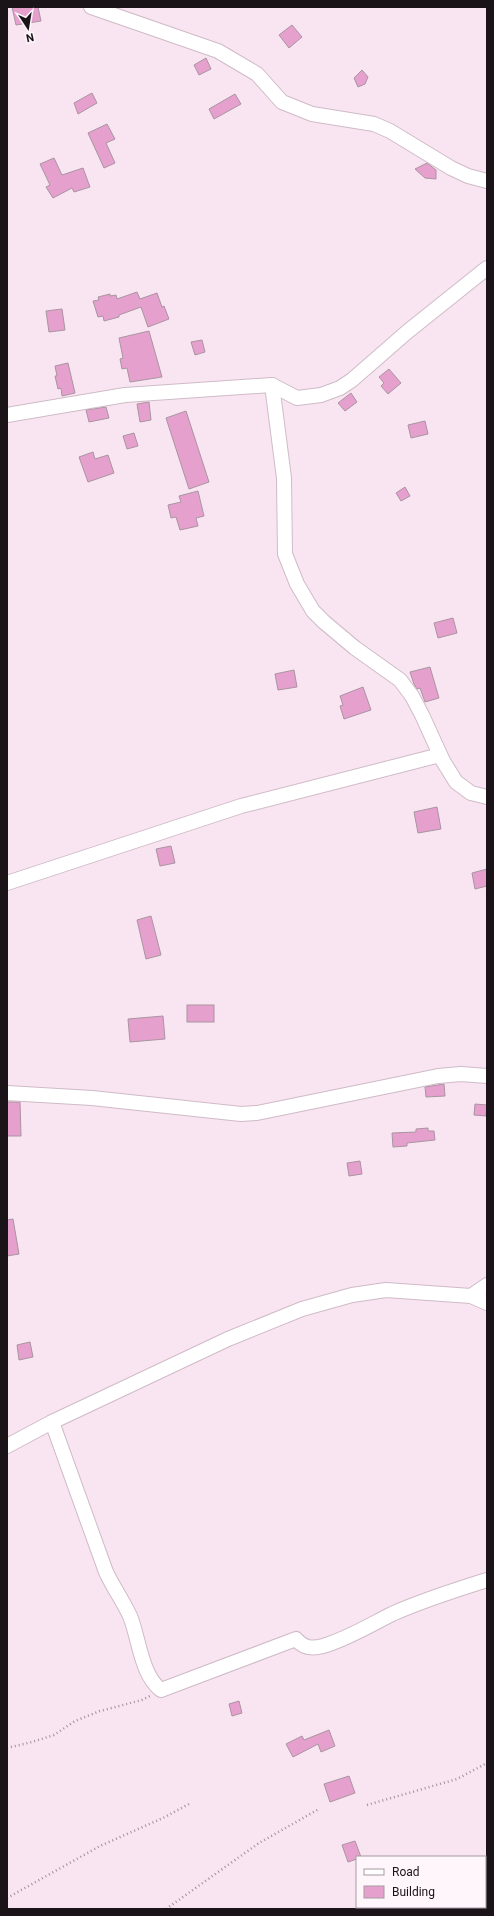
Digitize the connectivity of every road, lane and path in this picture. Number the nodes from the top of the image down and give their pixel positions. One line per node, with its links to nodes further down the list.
1 (91, 7): 2 (street)
2 (487, 182)
3 (487, 268): 4 (street)
4 (272, 385): 5 (street); 6 (street)
5 (7, 415)
6 (440, 755): 7 (street); 8 (street)
7 (487, 797)
8 (7, 883)
9 (487, 1076): 10 (street)
10 (7, 1093)
11 (487, 1285): 12 (street)
12 (471, 1296): 13 (street); 14 (street)
13 (487, 1303)
14 (52, 1422): 15 (street); 17 (street)
15 (7, 1446)
16 (487, 1580): 17 (street)
17 (160, 1690): 18 (path)
18 (7, 1748)
19 (487, 1763): 21 (path)
20 (189, 1804): 23 (path)
21 (367, 1805)
22 (319, 1809): 24 (path)
23 (7, 1898)
24 (166, 1909)

